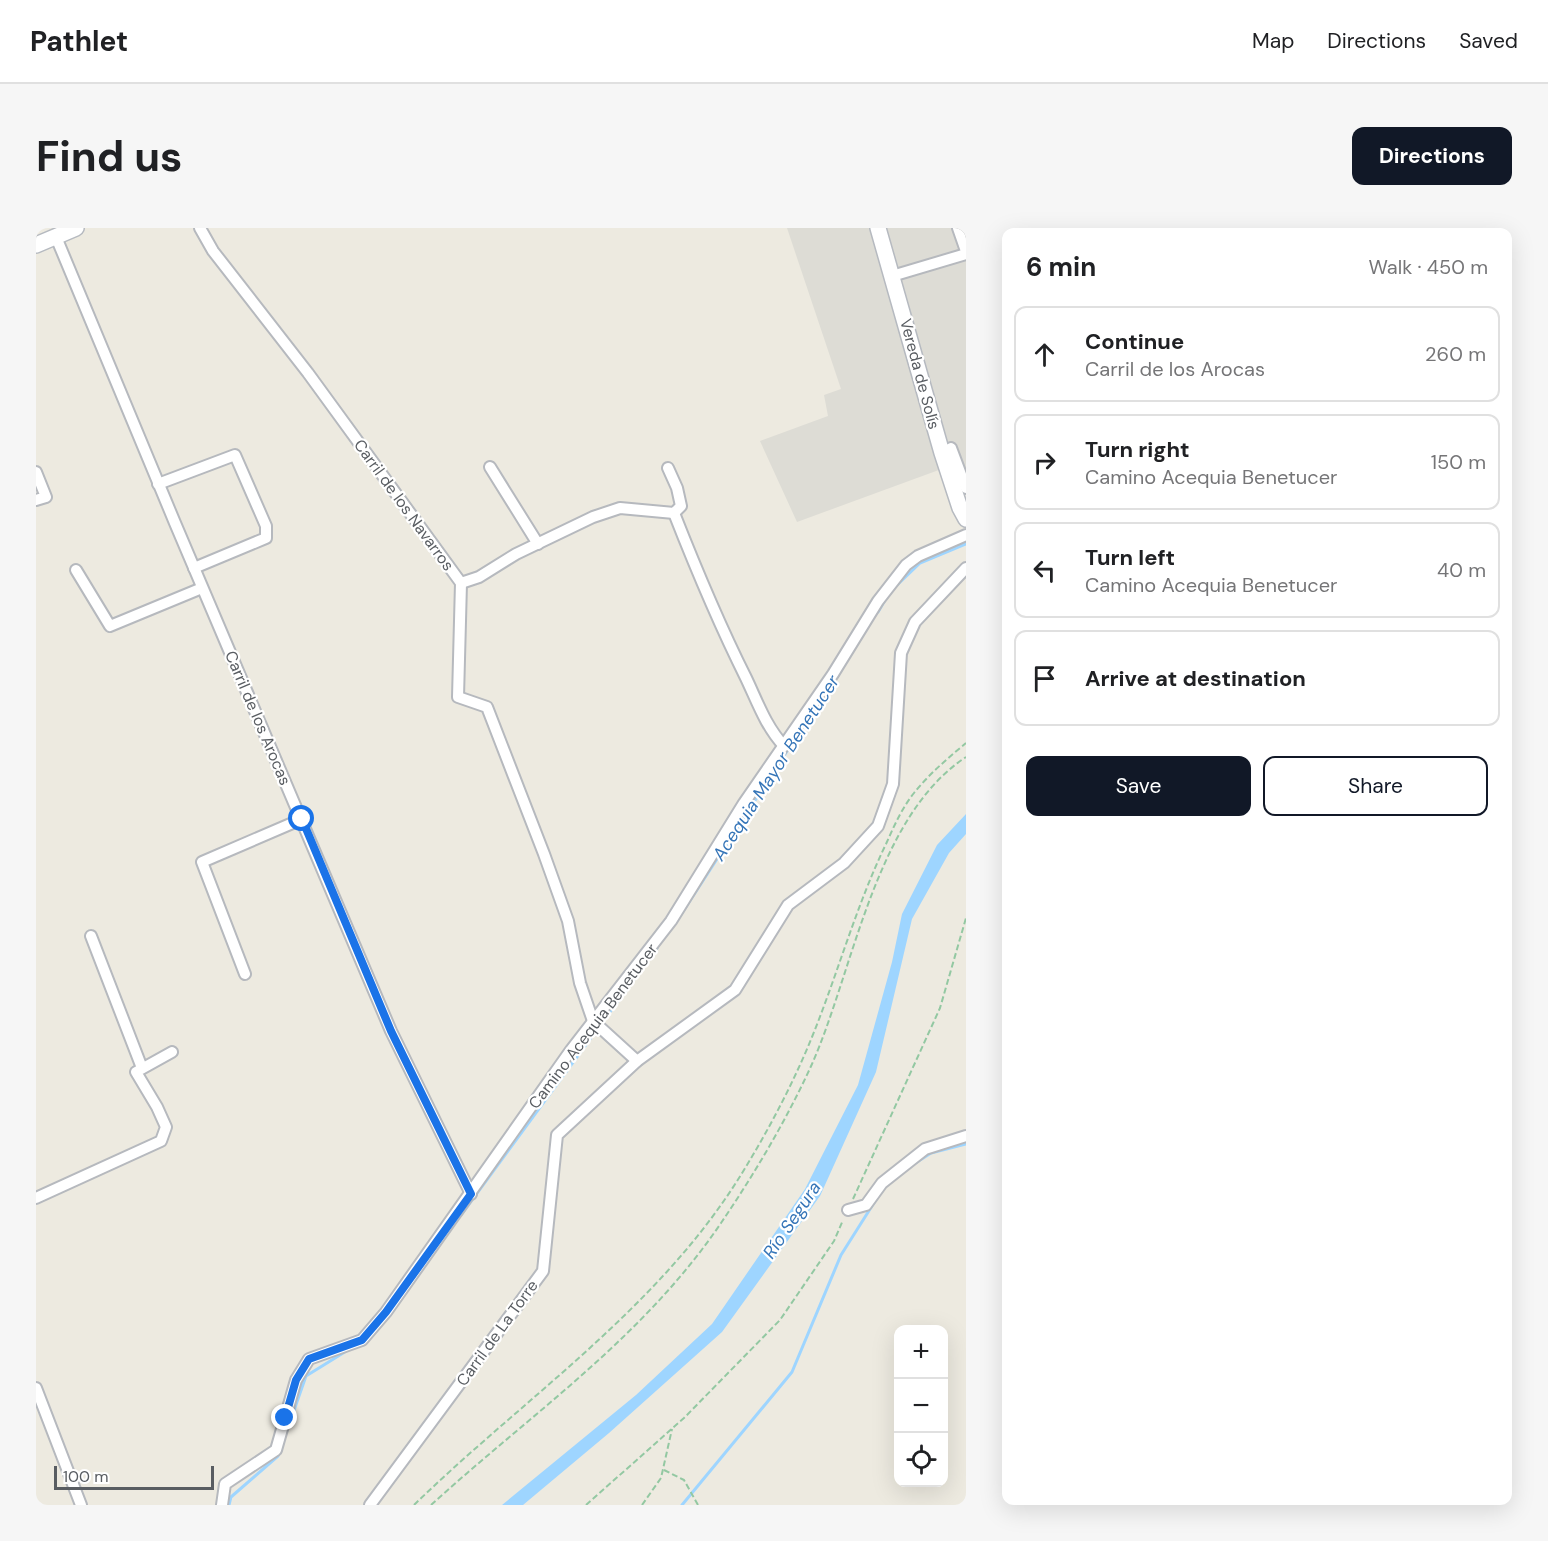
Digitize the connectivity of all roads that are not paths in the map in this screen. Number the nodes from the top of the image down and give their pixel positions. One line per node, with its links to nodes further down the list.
1 (76, 228): 5 (street)
2 (200, 228): 23 (street, Carril de los Navarros)
3 (878, 228): 8 (street, Vereda de Solís)
4 (958, 228): 7 (street)
5 (56, 237): 6 (street); 13 (street, Carril de los Arocas)
6 (36, 245)
7 (966, 252): 8 (street)
8 (892, 276): 9 (street, Vereda de Solís)
9 (942, 453): 14 (street); 17 (street, Vereda de Solís)
10 (490, 467): 19 (street)
11 (668, 468): 16 (street)
12 (36, 472): 15 (street)
13 (158, 484): 20 (street, Carril de los Arocas); 20 (street)
14 (966, 488)
15 (36, 500)
16 (674, 513): 19 (street); 25 (street)
17 (966, 519)
18 (966, 535): 25 (street, Camino Acequia Benetucer)
19 (538, 544): 23 (street)
20 (194, 568): 24 (street, Carril de los Arocas)
21 (966, 568): 31 (street, Carril de La Torre)
22 (76, 570): 24 (street)
23 (461, 583): 29 (street, Carril de los Navarros)
24 (202, 588): 26 (street, Carril de los Arocas)
25 (784, 746): 29 (street, Camino Acequia Benetucer)
26 (302, 819): 28 (street); 34 (street, Carril de los Arocas)
27 (91, 936): 32 (street)
28 (244, 974)
29 (593, 1021): 31 (street, Carril de los Navarros); 34 (street, Camino Acequia Benetucer)
30 (172, 1052): 32 (street)
31 (637, 1061): 40 (street, Carril de La Torre)
32 (142, 1068): 35 (street)
33 (966, 1136): 36 (street)
34 (471, 1194): 39 (street, Camino Acequia Benetucer)
35 (36, 1198)
36 (848, 1210)
37 (36, 1388): 38 (street)
38 (81, 1505)
39 (222, 1505)
40 (370, 1505)

